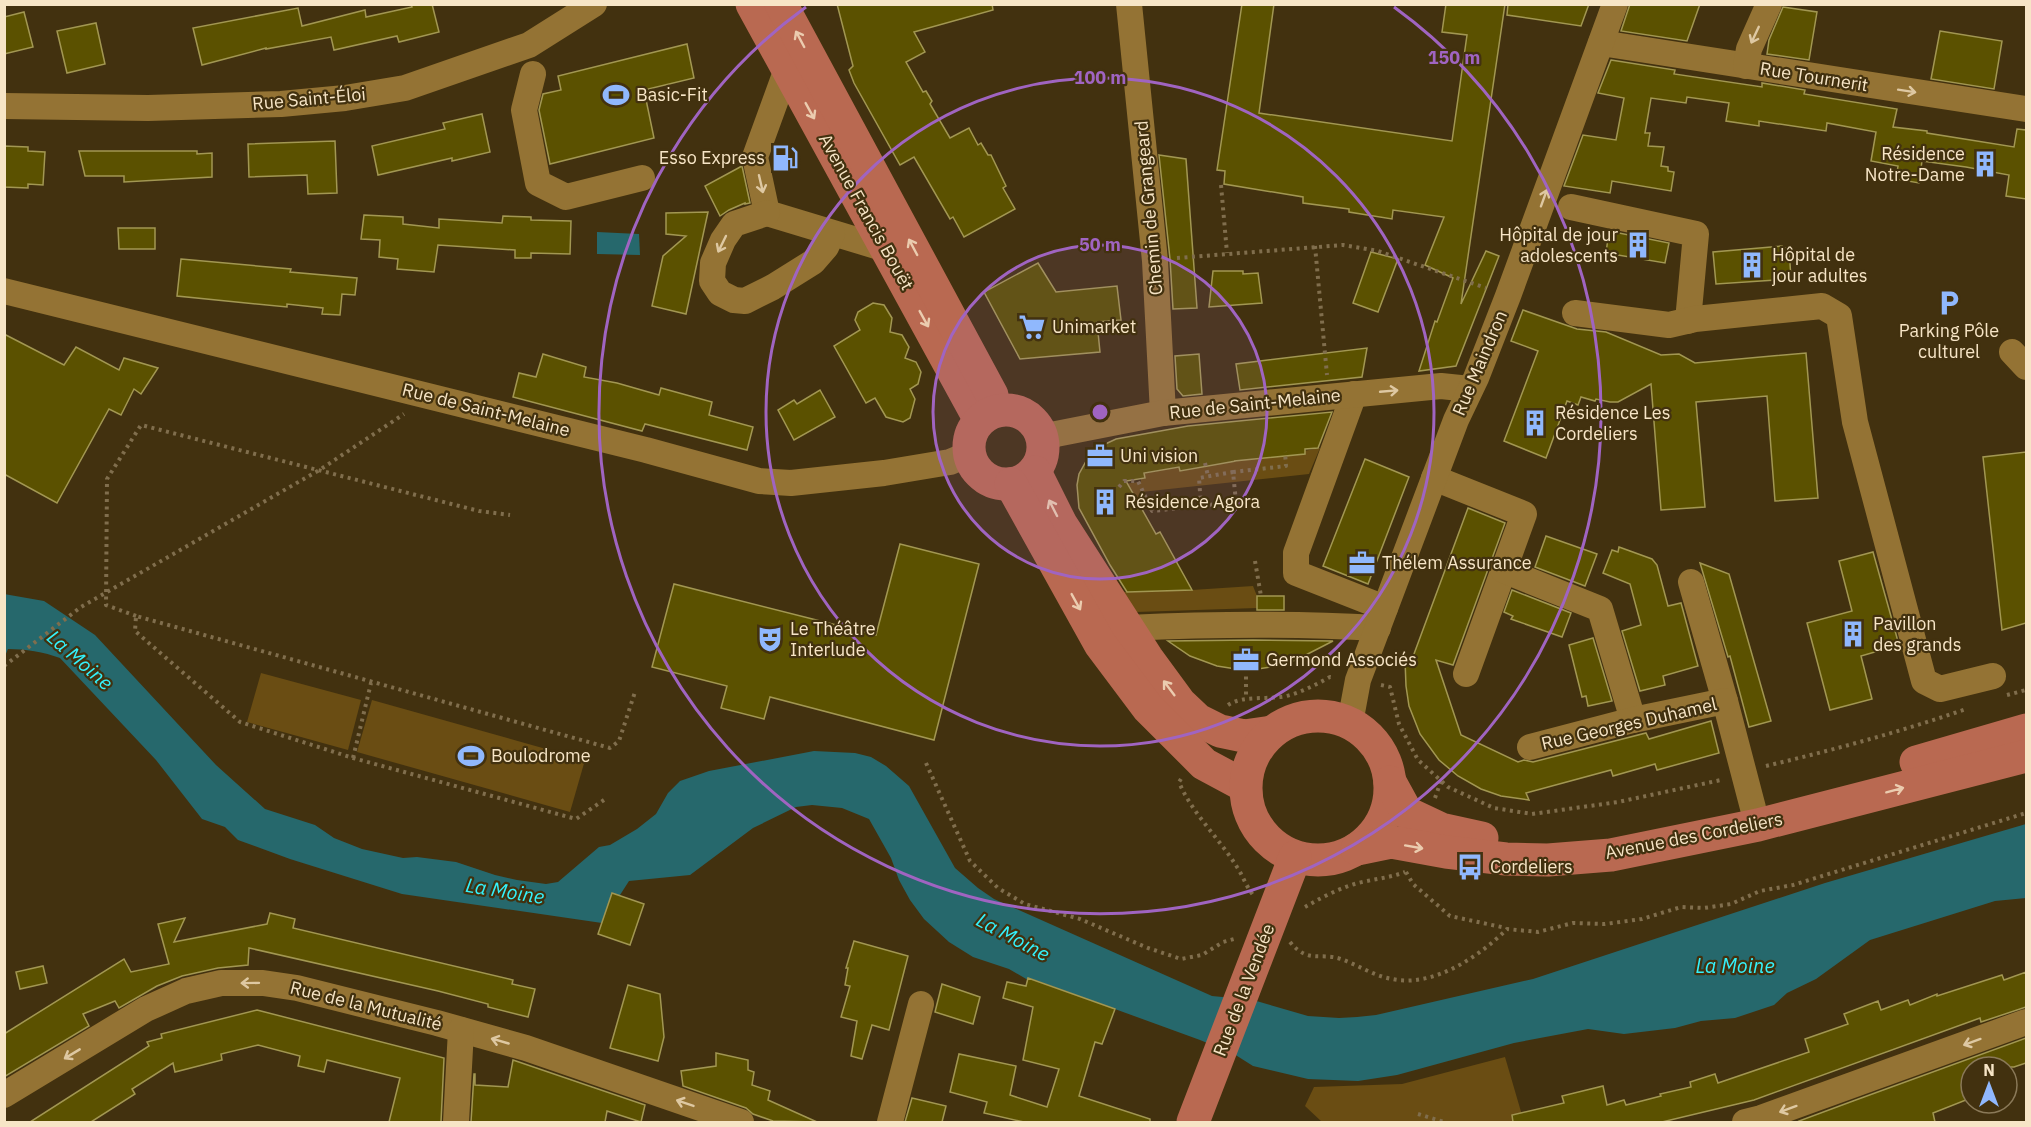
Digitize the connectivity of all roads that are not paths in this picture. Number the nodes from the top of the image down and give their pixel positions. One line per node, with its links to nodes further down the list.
1 (594, 4): 11 (street, Rue Saint-Éloi)
2 (752, 4): 9 (main road, Avenue Francis Bouët)
3 (781, 4): 24 (main road, Avenue Francis Bouët, one-way to 3)
4 (1129, 4): 23 (street, Chemin de Grangeard)
5 (1616, 4): 7 (street, Rue Maindron)
6 (1769, 4): 8 (street, one-way to 8)
7 (1601, 43): 8 (street, Rue Tournerit); 21 (street, Rue Maindron, one-way to 7)
8 (1746, 66): 12 (street, Rue Tournerit, one-way to 12)
9 (787, 69): 15 (street, one-way to 15); 17 (main road, Avenue Francis Bouët, one-way to 17)
10 (533, 74): 13 (street)
11 (4, 106)
12 (2026, 109)
13 (642, 178)
14 (1571, 207): 20 (street)
15 (767, 213): 16 (street); 16 (street, one-way to 16)
16 (832, 234): 17 (street)
17 (886, 249): 24 (main road, Avenue Francis Bouët, one-way to 24)
18 (4, 291): 26 (street, Rue de Saint-Melaine)
19 (1575, 313): 20 (street)
20 (1688, 321): 34 (street)
21 (1470, 389): 22 (street, Rue de Saint-Melaine, one-way to 21); 28 (street, Rue Maindron)
22 (1341, 396): 23 (street, Rue de Saint-Melaine); 31 (street)
23 (1163, 413): 25 (street, Rue de Saint-Melaine)
24 (990, 415): 25 (main road); 26 (main road)
25 (1043, 439): 27 (main road)
26 (969, 454): 27 (main road)
27 (1023, 478): 32 (main road, one-way to 27); 42 (main road, one-way to 42)
28 (1434, 478): 29 (street); 31 (street, Rue Maindron)
29 (1503, 570): 33 (street); 36 (street)
30 (1691, 582): 35 (street)
31 (1381, 618): 32 (street); 37 (street, Rue Maindron)
32 (1128, 628): 38 (main road, one-way to 32)
33 (1466, 674)
34 (1993, 676)
35 (1725, 701): 36 (street, Rue Georges Duhamel); 43 (street, Rue Georges Duhamel)
36 (1633, 720): 40 (street, Rue Georges Duhamel)
37 (1350, 723): 38 (main road); 41 (main road)
38 (1272, 732): 42 (main road)
39 (2019, 741): 43 (main road, Avenue des Cordeliers); 44 (main road, Avenue des Cordeliers, one-way to 39)
40 (1530, 747)
41 (1390, 782): 43 (main road, Avenue des Cordeliers); 44 (main road)
42 (1245, 786): 45 (main road)
43 (1753, 808)
44 (1357, 849): 45 (main road)
45 (1294, 856): 53 (main road, Rue de la Vendée)
46 (921, 1004): 52 (street)
47 (2026, 1022): 54 (street, one-way to 54)
48 (461, 1030): 49 (street, Rue de la Mutualité, one-way to 49); 50 (street); 51 (street, Rue de la Mutualité, one-way to 48)
49 (4, 1095)
50 (456, 1122)
51 (741, 1122)
52 (890, 1122)
53 (1193, 1122)
54 (1745, 1122)

